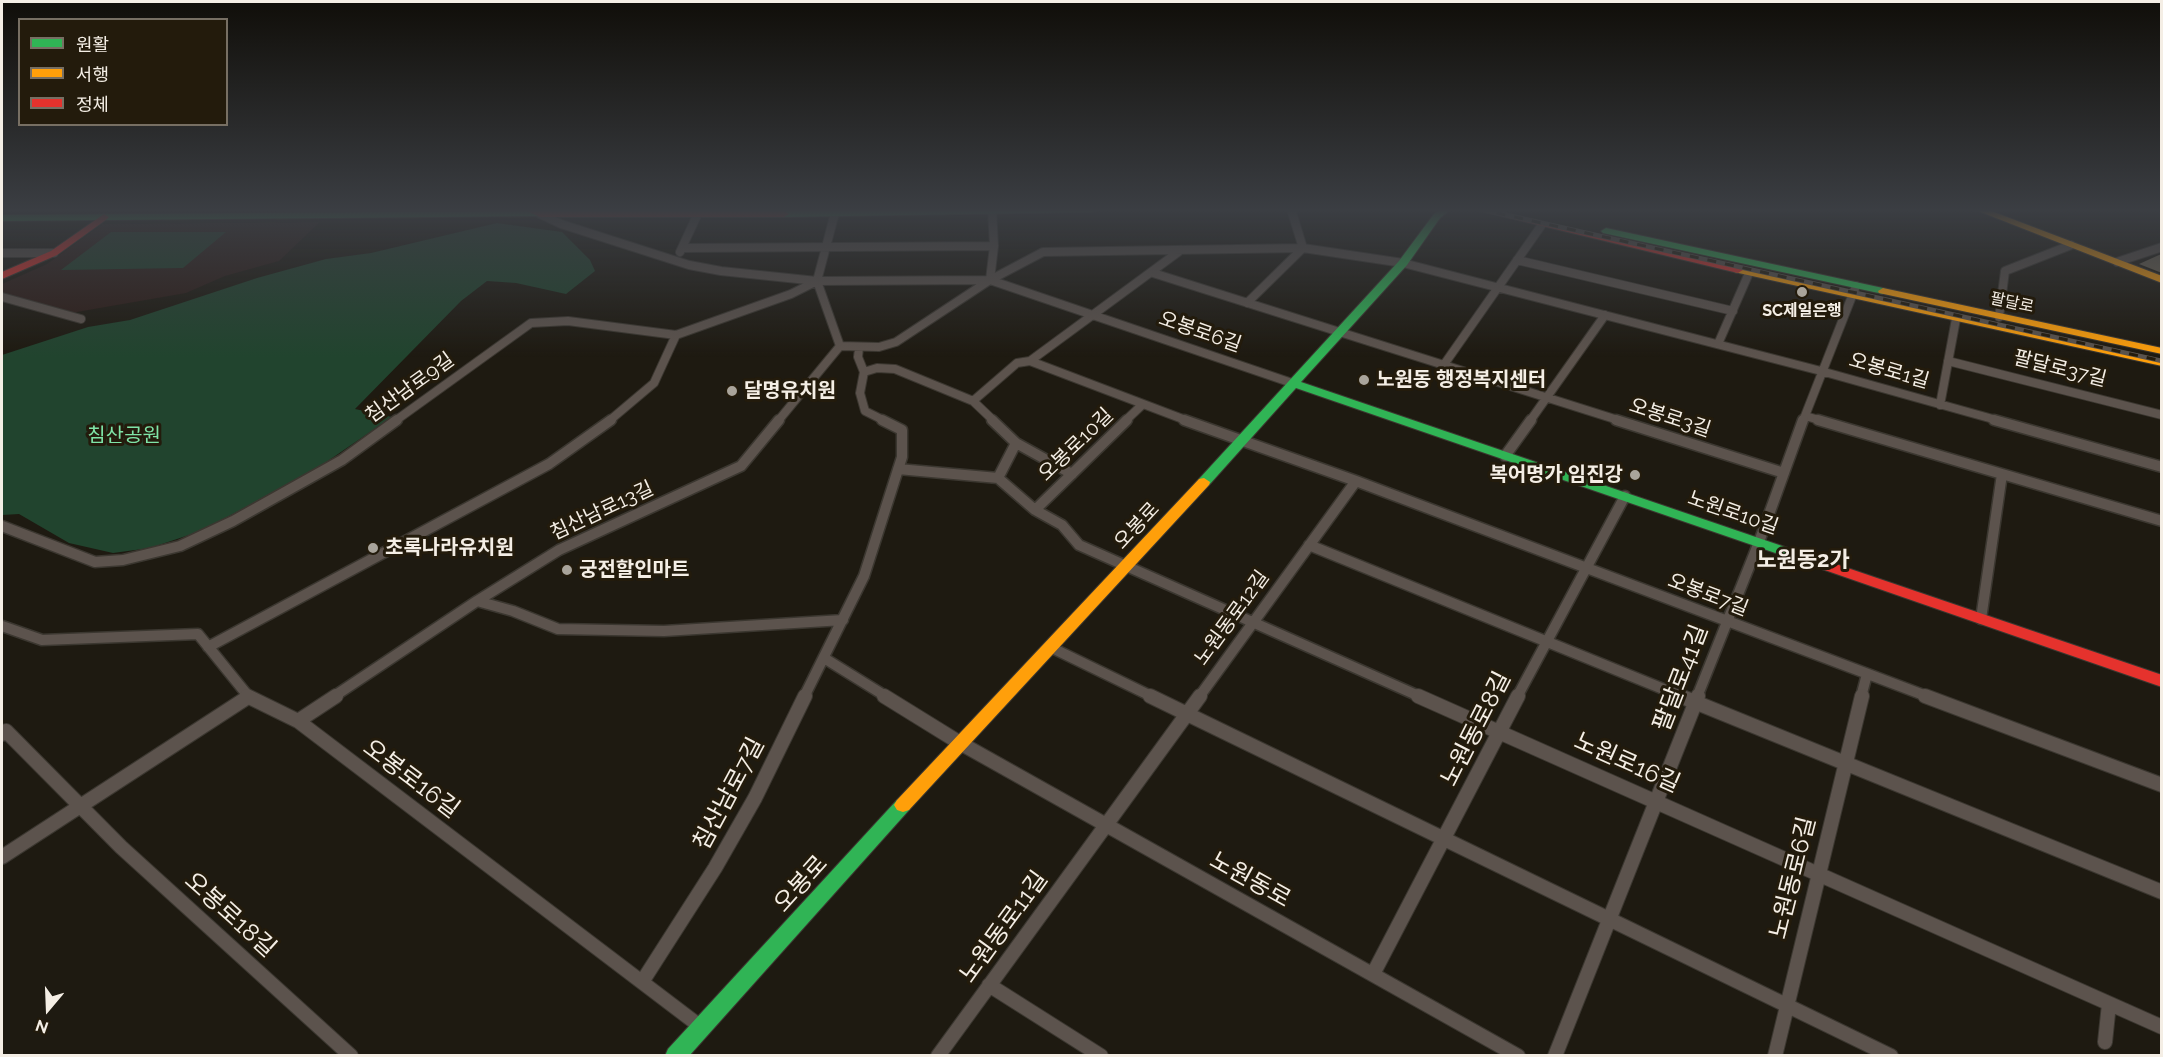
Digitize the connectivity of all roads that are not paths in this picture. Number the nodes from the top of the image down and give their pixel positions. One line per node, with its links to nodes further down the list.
1 (42, 258): 21 (main road)
2 (668, 258): 15 (street)
3 (823, 258): 24 (street)
4 (993, 258): 22 (street)
5 (1031, 258): 22 (street, 오봉로1길)
6 (1171, 258): 19 (street)
7 (1294, 258): 28 (street)
8 (1370, 258): 18 (street, 오봉로1길)
9 (1406, 258): 18 (main road, 오봉로)
10 (1684, 258): 20 (main road)
11 (1714, 258): 26 (main road, 팔달로)
12 (2037, 258): 32 (street)
13 (2107, 258): 17 (main road)
14 (2128, 258): 17 (street)
15 (673, 260): 24 (street)
16 (1517, 260): 25 (street); 29 (street)
17 (2117, 262): 23 (main road)
18 (1403, 263): 25 (street, 오봉로1길); 35 (main road, 오봉로)
19 (1153, 273): 28 (street); 30 (street)
20 (1749, 273): 26 (main road); 29 (street)
21 (2, 276)
22 (990, 280): 24 (street); 30 (street, 오봉로6길); 39 (street)
23 (2162, 280)
24 (817, 281): 36 (street, 침산남로9길); 38 (street)
25 (1498, 288): 31 (street, 오봉로1길); 44 (street)
26 (1854, 291): 32 (main road, 팔달로); 34 (main road); 45 (street, 팔달로41길)
27 (2, 297): 33 (street)
28 (1247, 303): 35 (street)
29 (1733, 311): 37 (street)
30 (1096, 315): 41 (street); 47 (street, 오봉로6길)
31 (1605, 315): 37 (street, 오봉로1길); 48 (street)
32 (1999, 317): 40 (main road, 팔달로)
33 (81, 319)
34 (1956, 319): 42 (street); 43 (main road)
35 (1338, 333): 44 (street, 오봉로3길); 47 (main road, 오봉로)
36 (676, 335): 67 (street, 침산남로9길); 79 (street)
37 (1718, 344): 45 (street, 오봉로1길)
38 (840, 346): 39 (street); 72 (street, 침산남로13길)
39 (859, 348): 46 (street, 침산남로7길)
40 (2162, 351)
41 (1030, 361): 49 (street); 50 (street)
42 (1948, 361): 51 (street); 53 (street, 팔달로37길)
43 (2162, 363)
44 (1443, 366): 48 (street, 오봉로3길)
45 (1821, 371): 51 (street, 오봉로1길); 52 (street, 팔달로41길)
46 (864, 372): 49 (street); 58 (street, 침산남로7길)
47 (1292, 383): 54 (main road, 오봉로); 56 (main road, 노원로10길)
48 (1546, 398): 56 (street); 59 (street, 오봉로3길)
49 (973, 401): 55 (street)
50 (1142, 405): 54 (street); 60 (street, 오봉로10길)
51 (1940, 405): 57 (street, 오봉로1길)
52 (1805, 416): 59 (street, 팔달로41길); 61 (street)
53 (2162, 416)
54 (1242, 439): 63 (street, 오봉로7길); 70 (main road, 오봉로)
55 (1016, 443): 60 (street); 62 (street, 오봉로10길)
56 (1505, 456): 64 (main road, 노원로10길)
57 (2162, 467)
58 (898, 470): 62 (street); 74 (street, 침산남로7길)
59 (1784, 473): 68 (street, 팔달로41길)
60 (1072, 474): 65 (street, 오봉로10길)
61 (2002, 474): 66 (street); 73 (street)
62 (998, 478): 65 (street, 오봉로10길)
63 (1356, 481): 69 (street, 노원동로12길); 71 (street, 오봉로7길)
64 (1625, 496): 68 (main road, 노원로10길); 71 (street, 노원동로8길)
65 (1035, 510): 70 (street, 오봉로10길)
66 (2162, 521)
67 (2, 526)
68 (1759, 542): 73 (main road, 노원로10길); 75 (street, 팔달로41길)
69 (1309, 545): 76 (street, 노원동로12길); 78 (street)
70 (1126, 567): 76 (street, 노원로16길); 80 (main road, 오봉로)
71 (1586, 568): 75 (street, 오봉로7길); 78 (street, 노원동로8길)
72 (477, 601): 74 (street); 87 (street, 침산남로13길)
73 (1981, 619): 83 (main road, 노원로10길)
74 (843, 620): 81 (street, 침산남로7길)
75 (1726, 621): 82 (street, 오봉로7길); 85 (street, 팔달로41길)
76 (1253, 623): 86 (street, 노원동로12길); 88 (street, 노원로16길)
77 (2, 626): 79 (street)
78 (1546, 642): 85 (street); 88 (street, 노원동로8길)
79 (208, 647): 84 (street)
80 (1050, 647): 86 (street); 90 (main road, 오봉로)
81 (824, 658): 90 (street); 102 (street, 침산남로7길)
82 (1867, 674): 91 (street, 노원동로6길); 92 (street, 오봉로7길)
83 (2162, 681)
84 (248, 698): 87 (street, 오봉로16길); 94 (street)
85 (1694, 702): 91 (street); 93 (street, 팔달로41길)
86 (1187, 713): 95 (street, 노원동로12길); 96 (street)
87 (298, 721): 102 (street, 오봉로16길)
88 (1499, 733): 93 (street, 노원로16길); 96 (street, 노원동로8길)
89 (2, 734): 94 (street, 오봉로18길)
90 (960, 743): 95 (street, 노원동로); 106 (main road, 오봉로)
91 (1845, 763): 98 (street, 노원동로6길); 99 (street)
92 (2162, 785)
93 (1655, 802): 98 (street, 노원로16길); 100 (street, 팔달로41길)
94 (79, 807): 97 (street); 109 (street, 오봉로18길)
95 (1106, 825): 101 (street, 노원동로); 103 (street, 노원동로11길)
96 (1445, 838): 100 (street); 101 (street, 노원동로8길)
97 (2, 857)
98 (1818, 875): 104 (street, 노원로16길); 105 (street, 노원동로6길)
99 (2162, 892)
100 (1610, 919): 105 (street); 114 (street, 팔달로41길)
101 (1373, 974): 113 (street, 노원동로)
102 (642, 982): 106 (street, 오봉로16길)
103 (989, 985): 111 (street, 노원동로11길); 112 (street)
104 (2109, 1004): 107 (street, 노원로16길); 108 (street)
105 (1787, 1005): 115 (street, 노원동로6길); 116 (street)
106 (702, 1027): 110 (main road, 오봉로)
107 (2162, 1027)
108 (2105, 1042)
109 (351, 1056)
110 (675, 1056)
111 (938, 1056)
112 (1101, 1056)
113 (1518, 1056)
114 (1555, 1056)
115 (1775, 1056)
116 (1891, 1056)

